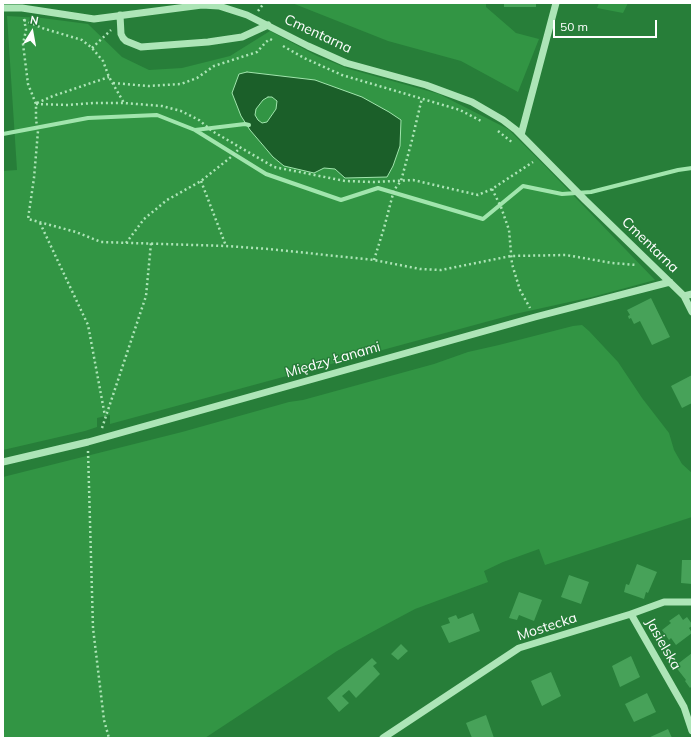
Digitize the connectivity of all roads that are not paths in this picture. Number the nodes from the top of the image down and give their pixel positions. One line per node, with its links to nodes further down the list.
1 (241, 3): 6 (street)
2 (556, 3): 9 (street)
3 (33, 6): 5 (street, Cmentarna); 7 (street, Cmentarna)
4 (155, 7): 6 (street, Cmentarna); 7 (street, Cmentarna)
5 (3, 8)
6 (240, 12): 8 (street, Cmentarna)
7 (120, 15): 8 (street)
8 (268, 25): 9 (street, Cmentarna)
9 (521, 135): 10 (street, Cmentarna)
10 (670, 282): 12 (street, Cmentarna); 14 (street, Między Łanami)
11 (692, 294): 12 (street)
12 (684, 296): 13 (street, Cmentarna)
13 (692, 312)
14 (3, 462)
15 (692, 602): 16 (street, Mostecka)
16 (631, 614): 17 (street, Jasielska); 18 (street, Mostecka)
17 (692, 731)
18 (383, 738)

